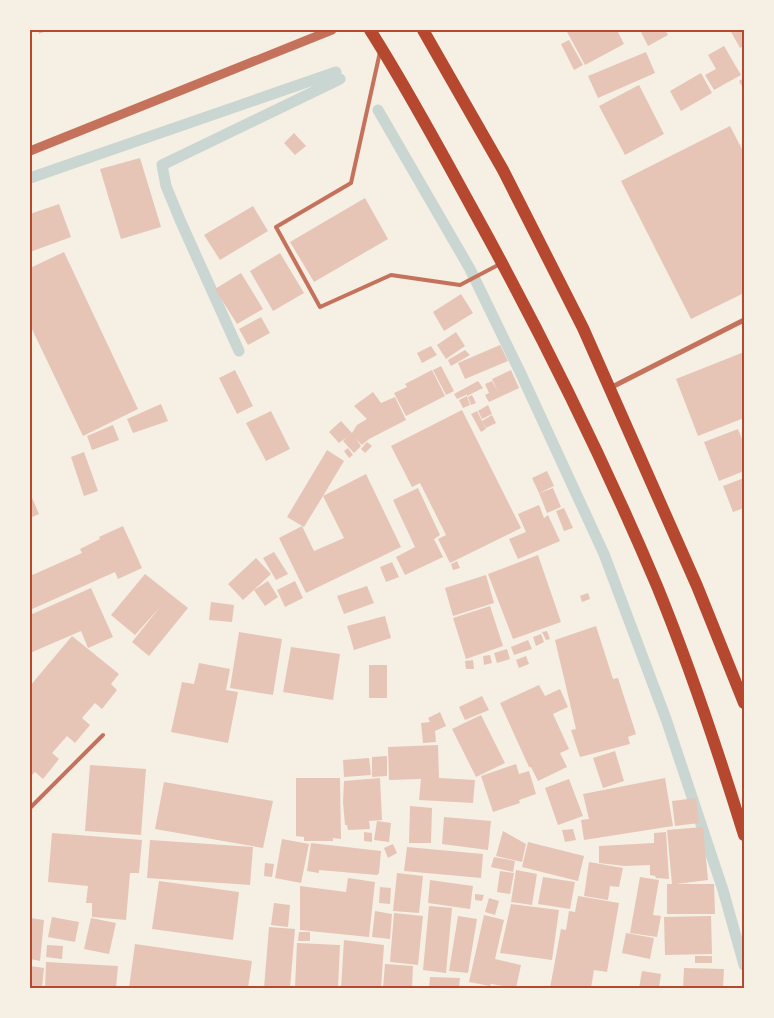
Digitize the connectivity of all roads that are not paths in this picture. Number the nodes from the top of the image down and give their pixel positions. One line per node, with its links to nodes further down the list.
1 (332, 30): 5 (street)
2 (370, 30): 4 (main road)
3 (423, 30): 8 (main road)
4 (381, 47): 6 (main road); 6 (lane)
5 (30, 151)
6 (502, 263): 13 (main road)
7 (744, 320): 8 (street)
8 (609, 388): 9 (main road)
9 (741, 685): 10 (main road)
10 (744, 703)
11 (103, 735): 12 (lane)
12 (30, 808)
13 (744, 835)

